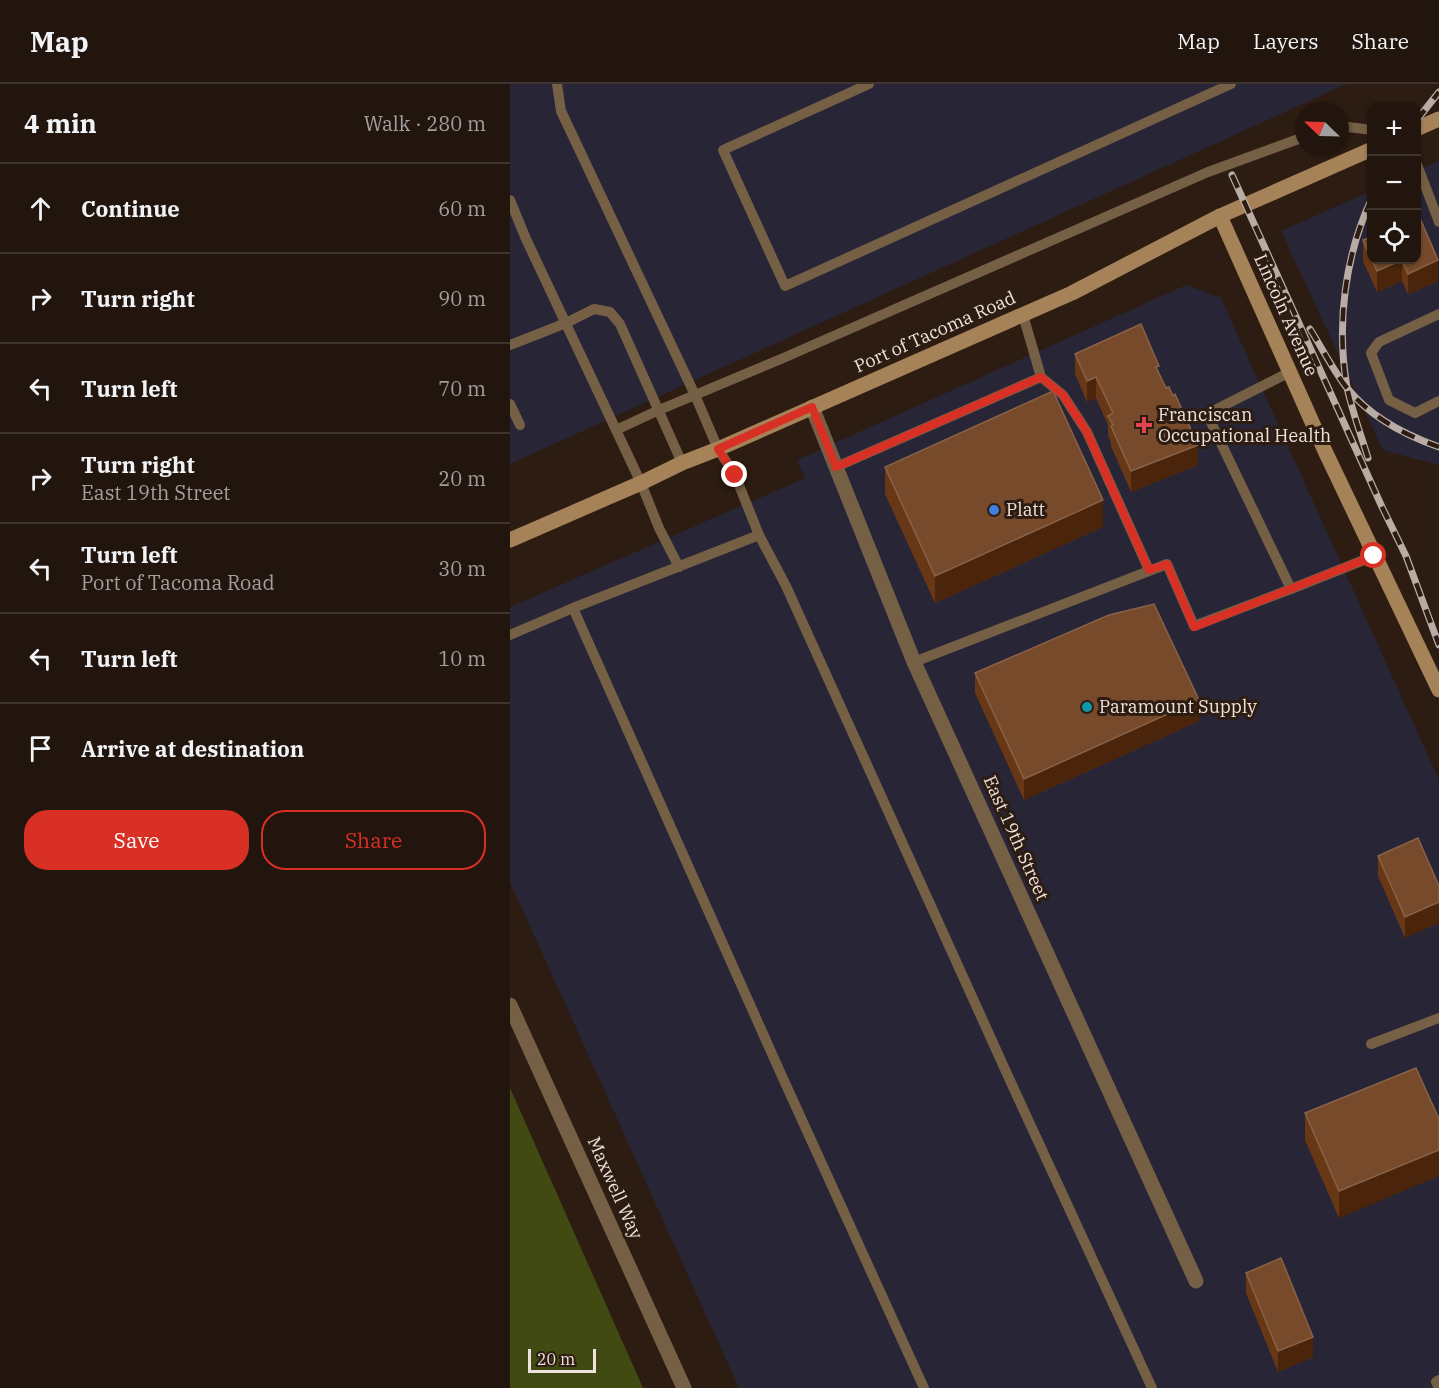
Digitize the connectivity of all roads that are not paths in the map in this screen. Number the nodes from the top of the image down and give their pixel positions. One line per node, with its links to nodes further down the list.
1 (557, 84): 20 (lane)
2 (869, 84): 3 (lane)
3 (1231, 84)
4 (1439, 119): 6 (main road)
5 (1349, 127): 7 (lane)
6 (1421, 127)
7 (1367, 129)
8 (1295, 140): 20 (lane)
9 (1367, 151): 12 (main road, Port of Tacoma Road)
10 (1421, 175): 13 (lane)
11 (510, 200): 16 (lane)
12 (1221, 216): 15 (main road, Port of Tacoma Road); 18 (main road, Lincoln Avenue)
13 (1439, 222)
14 (1439, 314): 21 (lane)
15 (1023, 315): 19 (lane); 23 (main road, Port of Tacoma Road)
16 (566, 323): 17 (lane); 24 (lane); 26 (lane)
17 (510, 345)
18 (1290, 372): 33 (main road, Lincoln Avenue); 36 (lane)
19 (1041, 377): 29 (lane); 35 (lane)
20 (694, 395): 24 (lane); 27 (lane)
21 (1439, 401)
22 (510, 404): 25 (lane)
23 (812, 407): 27 (main road, Port of Tacoma Road); 29 (street, East 19th Street)
24 (659, 410): 26 (lane); 28 (lane)
25 (520, 425)
26 (616, 430): 30 (lane)
27 (718, 449): 28 (main road, Port of Tacoma Road); 31 (lane)
28 (682, 463): 30 (main road, Port of Tacoma Road)
29 (836, 467): 39 (street, East 19th Street)
30 (641, 483): 32 (main road, Port of Tacoma Road); 34 (lane)
31 (759, 535): 34 (lane); 48 (lane)
32 (510, 540)
33 (1374, 556): 36 (lane); 40 (main road, Lincoln Avenue)
34 (679, 567): 37 (lane)
35 (1149, 570): 36 (lane); 39 (lane)
36 (1291, 589)
37 (573, 608): 38 (lane); 47 (lane)
38 (510, 635)
39 (914, 662): 44 (street, East 19th Street)
40 (1439, 690)
41 (510, 1005): 46 (street, Maxwell Way)
42 (1439, 1018): 43 (lane)
43 (1371, 1044)
44 (1196, 1281)
45 (1439, 1380): 49 (lane)
46 (684, 1388)
47 (924, 1388)
48 (1152, 1388)
49 (1439, 1388)

